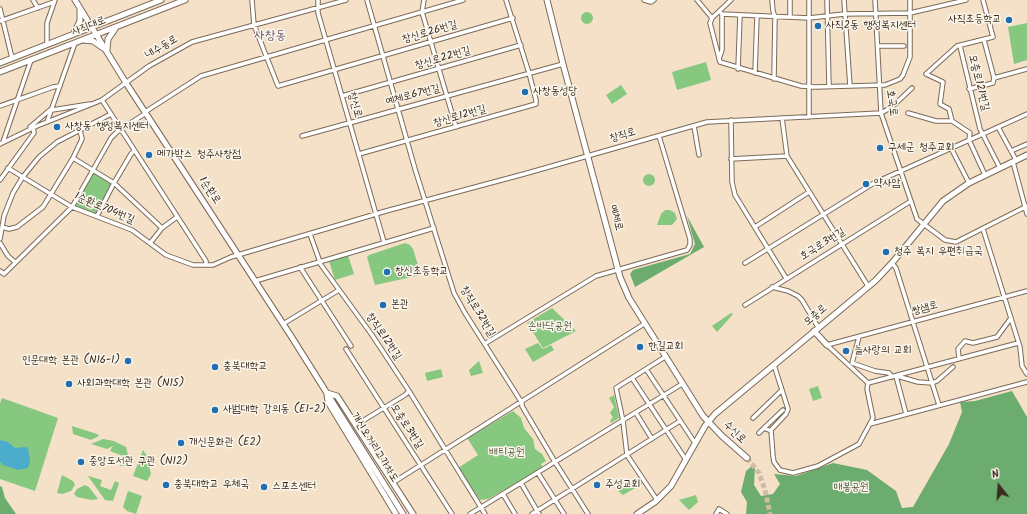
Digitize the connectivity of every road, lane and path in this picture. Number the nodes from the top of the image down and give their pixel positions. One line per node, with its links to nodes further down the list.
1 (33, 0): 27 (street)
2 (75, 0): 28 (main road, 1순환로)
3 (161, 0): 48 (main road, 사직대로)
4 (186, 0): 46 (main road, 사직대로)
5 (252, 0): 45 (street)
6 (318, 0): 29 (street, 창신로)
7 (346, 0): 29 (street, 내수동로)
8 (367, 0): 47 (street, 창직로32번길)
9 (424, 0): 31 (street)
10 (463, 0): 31 (street)
11 (506, 0): 41 (street)
12 (547, 0): 68 (main road, 예체로)
13 (644, 0): 14 (street)
14 (654, 0)
15 (697, 0): 43 (street)
16 (731, 0): 32 (street)
17 (772, 0): 39 (street)
18 (790, 0): 40 (street)
19 (809, 0): 42 (street)
20 (827, 0): 38 (street)
21 (844, 0): 34 (street)
22 (875, 0): 36 (street, 호국로)
23 (910, 0): 33 (street)
24 (966, 0): 33 (street)
25 (984, 0): 53 (street, 모충로121번길)
26 (54, 1): 27 (street); 56 (street)
27 (38, 8): 44 (street)
28 (80, 8): 48 (main road, 1순환로); 50 (main road)
29 (319, 8): 45 (street, 내수동로); 51 (street, 창신로)
30 (0, 9): 44 (street)
31 (422, 12): 47 (street); 54 (street)
32 (721, 13): 35 (street); 43 (street); 66 (street)
33 (910, 13): 36 (street); 80 (street)
34 (844, 14): 36 (street); 38 (street); 83 (street)
35 (740, 15): 37 (street); 69 (street)
36 (876, 15): 58 (street, 호국로)
37 (757, 16): 39 (street); 75 (street)
38 (827, 16): 42 (street); 82 (street)
39 (775, 17): 40 (street); 77 (street)
40 (790, 17): 42 (street)
41 (513, 18): 54 (street, 창신로26번길); 57 (street)
42 (809, 18): 84 (street)
43 (711, 20): 66 (street)
44 (1, 21): 64 (street)
45 (254, 25): 62 (street); 78 (street, 내수동로)
46 (117, 26): 49 (main road, 사직대로); 61 (main road)
47 (374, 26): 51 (street); 63 (street, 창직로32번길)
48 (92, 27): 49 (main road, 1순환로); 50 (main road, 사직대로)
49 (97, 34): 52 (main road, 사직대로); 61 (main road, 1순환로)
50 (68, 36): 56 (main road, 사직대로)
51 (326, 39): 62 (street); 70 (street, 창신로)
52 (82, 40): 55 (main road, 사직대로); 61 (main road)
53 (984, 40): 60 (street, 모충로121번길); 76 (street)
54 (431, 42): 63 (street, 창신로26번길); 71 (street)
55 (74, 43): 65 (main road, 사직대로); 81 (street)
56 (47, 44): 64 (main road, 사직대로)
57 (521, 45): 71 (street, 창신로22번길); 74 (street)
58 (878, 46): 59 (street); 80 (street, 호국로)
59 (904, 46)
60 (960, 46): 86 (street, 모충로121번길); 103 (street)
61 (107, 51): 78 (main road, 1순환로)
62 (266, 56): 70 (street, 창신로26번길); 95 (street)
63 (382, 56): 70 (street, 창신로26번길); 79 (street, 창직로32번길)
64 (12, 58): 67 (main road, 사직대로)
65 (31, 60): 73 (main road, 사직대로); 89 (street)
66 (719, 60): 69 (street)
67 (0, 63)
68 (563, 64): 74 (street, 예체로67번길); 125 (main road, 예체로)
69 (738, 68): 75 (street)
70 (335, 70): 87 (street, 창신로)
71 (438, 70): 79 (street, 창신로22번길); 88 (street)
72 (1027, 70): 76 (street)
73 (0, 72)
74 (529, 73): 88 (street, 예체로67번길); 108 (street, 창신로12번길)
75 (754, 73): 77 (street)
76 (994, 78): 86 (street)
77 (774, 79): 84 (street)
78 (126, 83): 90 (street, 내수동로); 95 (main road, 1순환로)
79 (390, 83): 87 (street, 창신로22번길); 94 (street, 창직로32번길)
80 (879, 85): 83 (street); 96 (street, 호국로)
81 (60, 86): 89 (street); 93 (street)
82 (829, 86): 83 (street); 84 (street)
83 (850, 86)
84 (809, 87): 100 (street)
85 (912, 88): 96 (street)
86 (969, 89): 113 (street, 모충로121번길)
87 (342, 96): 105 (street, 창신로)
88 (447, 96): 94 (street, 예체로67번길); 108 (street)
89 (19, 98): 92 (street); 118 (street)
90 (102, 100): 91 (street, 내수동로); 98 (street)
91 (97, 103): 93 (street); 104 (street, 내수동로)
92 (0, 106)
93 (52, 109): 104 (street); 110 (street)
94 (399, 109): 105 (street, 예체로67번길); 117 (street, 창직로32번길)
95 (146, 113): 112 (street); 164 (main road, 1순환로)
96 (881, 113): 100 (street, 창직로); 134 (street, 호국로)
97 (908, 113): 103 (street)
98 (111, 114): 111 (street); 112 (street)
99 (1027, 114): 109 (street)
100 (809, 117): 101 (street, 창직로)
101 (782, 118): 102 (street, 창직로); 127 (street)
102 (731, 120): 106 (street, 창직로); 129 (street)
103 (952, 121): 116 (street)
104 (47, 122): 107 (street, 내수동로)
105 (350, 123): 114 (street, 예체로67번길); 123 (street, 창신로)
106 (694, 126): 115 (street, 창직로); 124 (street)
107 (33, 127): 110 (street, 내수동로); 131 (street)
108 (456, 127): 117 (street, 창신로12번길)
109 (998, 127): 113 (street); 122 (street)
110 (26, 130): 118 (street, 내수동로)
111 (80, 130): 128 (street); 136 (street)
112 (120, 130): 121 (street); 133 (street)
113 (983, 134): 116 (street); 132 (street, 모충로121번길)
114 (302, 136)
115 (659, 136): 125 (street, 창직로); 171 (street)
116 (969, 140): 120 (street); 135 (street)
117 (408, 142): 123 (street, 창신로12번길); 142 (street, 창직로32번길)
118 (2, 143)
119 (1027, 144): 122 (street)
120 (951, 148): 134 (street); 139 (street)
121 (134, 151): 138 (street); 150 (street)
122 (1011, 151): 130 (street)
123 (359, 154): 146 (street, 창신로)
124 (698, 154)
125 (588, 155): 142 (street, 창직로); 171 (main road, 예체로)
126 (1027, 155): 130 (main road, 모충로)
127 (786, 156): 129 (street); 140 (street)
128 (73, 158): 133 (street); 141 (street)
129 (731, 159): 153 (street)
130 (1014, 161): 132 (main road, 모충로); 144 (street)
131 (8, 168): 136 (street, 1순환로704번길); 137 (street)
132 (1000, 168): 135 (main road, 모충로)
133 (93, 169): 138 (street); 145 (street)
134 (901, 171): 143 (street, 호국로); 148 (street)
135 (985, 175): 139 (main road, 모충로)
136 (22, 178): 141 (street, 1순환로704번길); 152 (street)
137 (0, 180)
138 (114, 183): 149 (street); 154 (street)
139 (969, 184): 151 (main road, 모충로)
140 (809, 192): 148 (street); 153 (street)
141 (50, 194): 145 (street, 1순환로704번길); 152 (street)
142 (425, 201): 146 (street, 창직로); 155 (street, 창직로32번길)
143 (911, 201): 151 (street, 호국로); 162 (street, 호국로3번길)
144 (1026, 206): 147 (street); 156 (street)
145 (72, 207): 149 (street, 1순환로704번길); 166 (street)
146 (376, 214): 157 (street, 창직로); 160 (street)
147 (1027, 214)
148 (823, 215): 162 (street); 163 (street)
149 (97, 216): 159 (street, 1순환로704번길)
150 (177, 217): 154 (street); 169 (street)
151 (923, 224): 156 (street); 168 (main road, 모충로)
152 (2, 227): 158 (street)
153 (756, 227): 163 (street)
154 (162, 228): 159 (street)
155 (434, 228): 160 (street); 188 (street, 창직로32번길)
156 (983, 229): 179 (street)
157 (310, 234): 164 (street, 창직로); 165 (street, 창직로12번길)
158 (0, 239)
159 (151, 242): 169 (street, 1순환로704번길)
160 (384, 242): 165 (street)
161 (0, 243): 166 (street)
162 (841, 245): 173 (street, 호국로3번길); 175 (street)
163 (767, 249): 167 (street); 173 (street)
164 (239, 256): 169 (street, 1순환로704번길); 174 (main road, 1순환로)
165 (319, 261): 170 (street); 177 (street, 창직로12번길)
166 (15, 262): 172 (street)
167 (745, 263)
168 (892, 263): 175 (main road, 모충로); 183 (street)
169 (206, 265)
170 (300, 267): 174 (street); 180 (street)
171 (619, 270): 185 (main road, 예체로); 188 (street)
172 (0, 271)
173 (786, 278): 176 (street, 호국로3번길)
174 (255, 281): 184 (main road, 1순환로)
175 (868, 286): 186 (main road, 모충로)
176 (772, 288): 181 (street, 호국로3번길); 186 (street)
177 (339, 290): 180 (street); 207 (street, 창직로12번길)
178 (1027, 291): 179 (street, 쌍샘로)
179 (1005, 297): 182 (street); 183 (street, 쌍샘로)
180 (321, 300): 184 (street); 191 (street)
181 (745, 305)
182 (1011, 318): 189 (street); 194 (street)
183 (912, 322): 187 (street, 쌍샘로); 196 (street)
184 (283, 324): 208 (main road, 1순환로)
185 (644, 324): 193 (main road, 예체로); 210 (street)
186 (816, 329): 190 (main road); 195 (main road, 모충로)
187 (859, 337): 190 (street, 쌍샘로); 200 (street)
188 (486, 343): 210 (street, 창직로32번길)
189 (1018, 343): 194 (street); 199 (street)
190 (827, 345): 203 (street)
191 (351, 346)
192 (346, 349): 213 (street, 모충로3번길)
193 (665, 357): 198 (street); 205 (main road, 예체로)
194 (959, 358): 196 (street)
195 (774, 365): 206 (street); 220 (main road, 모충로)
196 (926, 367): 200 (street); 204 (street)
197 (953, 367): 204 (street)
198 (646, 369): 201 (street); 209 (street)
199 (1027, 374)
200 (894, 376): 203 (street); 204 (street); 216 (street)
201 (632, 378): 211 (street); 218 (street)
202 (1027, 382): 212 (street)
203 (868, 383): 221 (street)
204 (932, 383): 212 (street)
205 (682, 384): 209 (street); 220 (main road, 예체로)
206 (782, 390): 217 (street); 225 (street)
207 (409, 391): 213 (street); 229 (street, 창직로12번길)
208 (327, 393): 222 (main road); 245 (main road); 246 (main road, 개신오거리고가차도)
209 (664, 396): 211 (street); 219 (street)
210 (522, 402): 229 (street); 233 (street, 창직로32번길)
211 (649, 405): 215 (street); 224 (street)
212 (939, 405): 216 (street)
213 (383, 408): 222 (street); 234 (street, 모충로3번길)
214 (782, 410): 223 (street)
215 (636, 413): 218 (street); 227 (street)
216 (906, 414): 221 (street)
217 (753, 418)
218 (623, 421): 230 (street); 233 (street)
219 (680, 421): 224 (street); 228 (street)
220 (708, 421): 228 (main road, 모충로); 231 (main road, 수신로)
221 (870, 424): 225 (street)
222 (356, 425): 236 (main road)
223 (764, 428): 225 (street); 226 (street)
224 (666, 430): 227 (street); 232 (street)
225 (771, 432)
226 (759, 433)
227 (652, 439): 230 (street)
228 (695, 443): 232 (main road, 모충로)
229 (445, 450): 234 (street); 242 (street, 창직로12번길)
230 (627, 455): 238 (street); 241 (street)
231 (747, 458)
232 (686, 460): 241 (main road, 모충로)
233 (555, 462): 235 (street); 238 (street, 창직로32번길)
234 (420, 466): 236 (street); 248 (street, 모충로3번길)
235 (538, 473): 237 (street); 240 (street)
236 (394, 482): 247 (main road)
237 (521, 483): 239 (street); 243 (street)
238 (572, 490): 240 (street); 254 (street, 창직로32번길)
239 (503, 494): 242 (street); 251 (street)
240 (555, 500): 243 (street); 253 (street)
241 (657, 500): 244 (main road, 모충로)
242 (481, 507): 249 (street); 250 (street, 창직로12번길)
243 (538, 512): 252 (street)
244 (640, 513)
245 (396, 514)
246 (403, 514)
247 (413, 514)
248 (452, 514)
249 (470, 514)
250 (485, 514)
251 (515, 514)
252 (532, 514)
253 (564, 514)
254 (588, 514)
255 (716, 514): 256 (street)
256 (727, 514)

